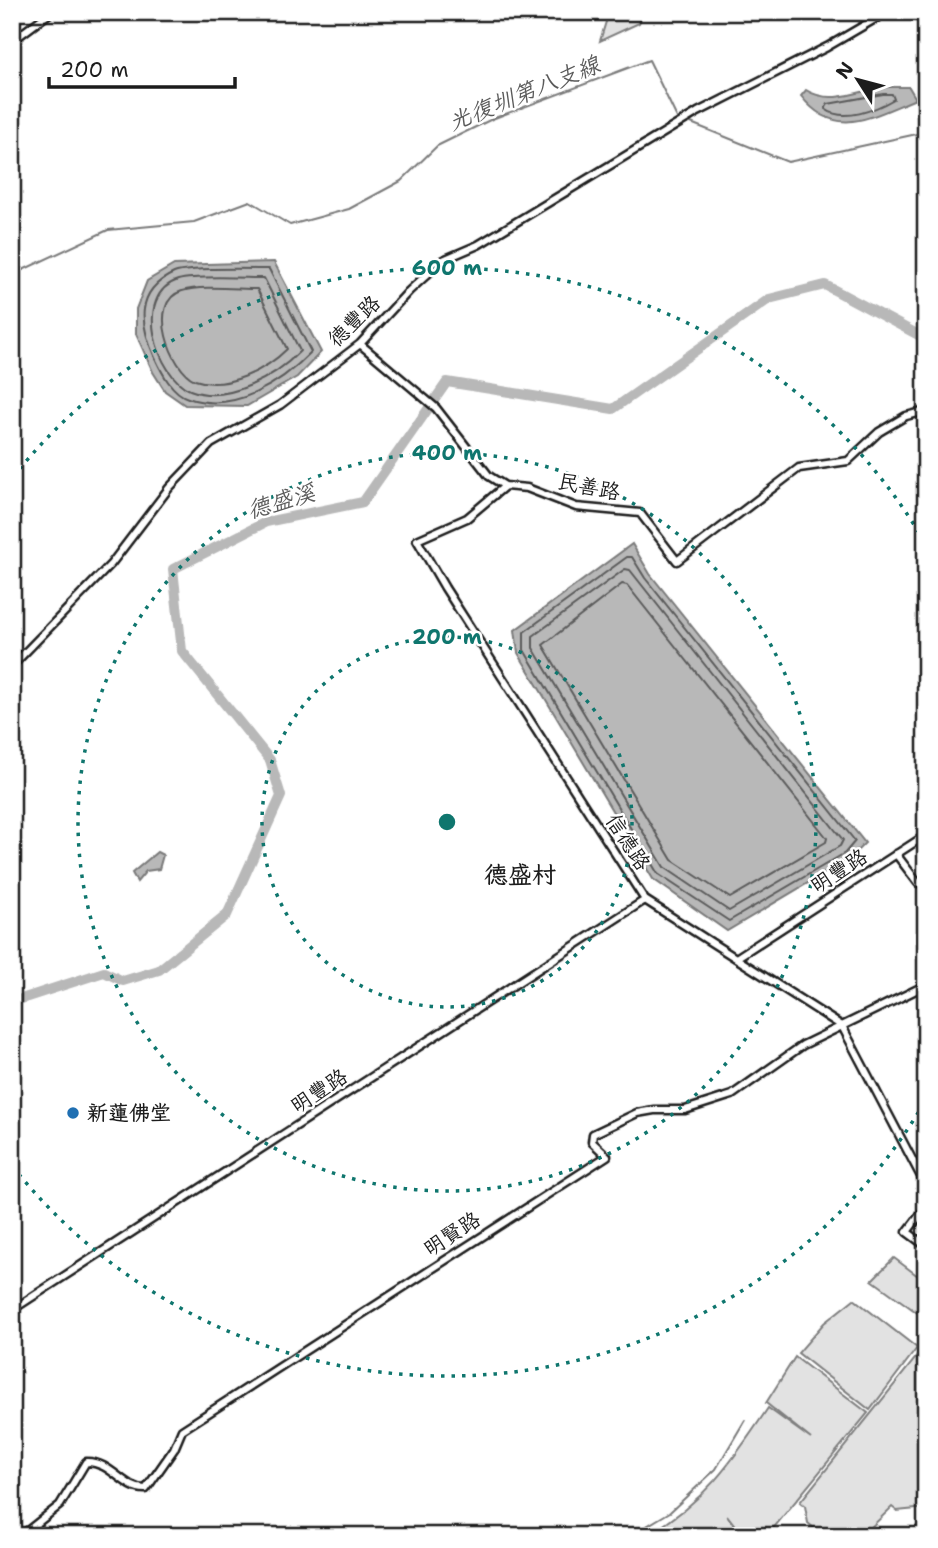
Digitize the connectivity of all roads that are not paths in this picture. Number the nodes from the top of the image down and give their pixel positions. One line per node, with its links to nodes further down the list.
1 (51, 12): 3 (street)
2 (887, 12): 4 (street, 德豐路)
3 (12, 41)
4 (360, 344): 6 (street); 7 (street, 德豐路)
5 (926, 411): 6 (street, 民善路)
6 (505, 486): 11 (street, 信德路)
7 (12, 666)
8 (926, 835): 9 (street, 明豐路)
9 (896, 854): 10 (street); 12 (street, 明豐路)
10 (918, 883)
11 (645, 900): 12 (street, 信德路); 18 (street, 明豐路)
12 (736, 958): 14 (street, 信德路)
13 (926, 985): 14 (street, 明賢路)
14 (842, 1026): 15 (street, 信德路); 19 (street, 明賢路)
15 (926, 1186)
16 (926, 1207): 17 (street)
17 (926, 1246)
18 (12, 1310)
19 (21, 1536)

